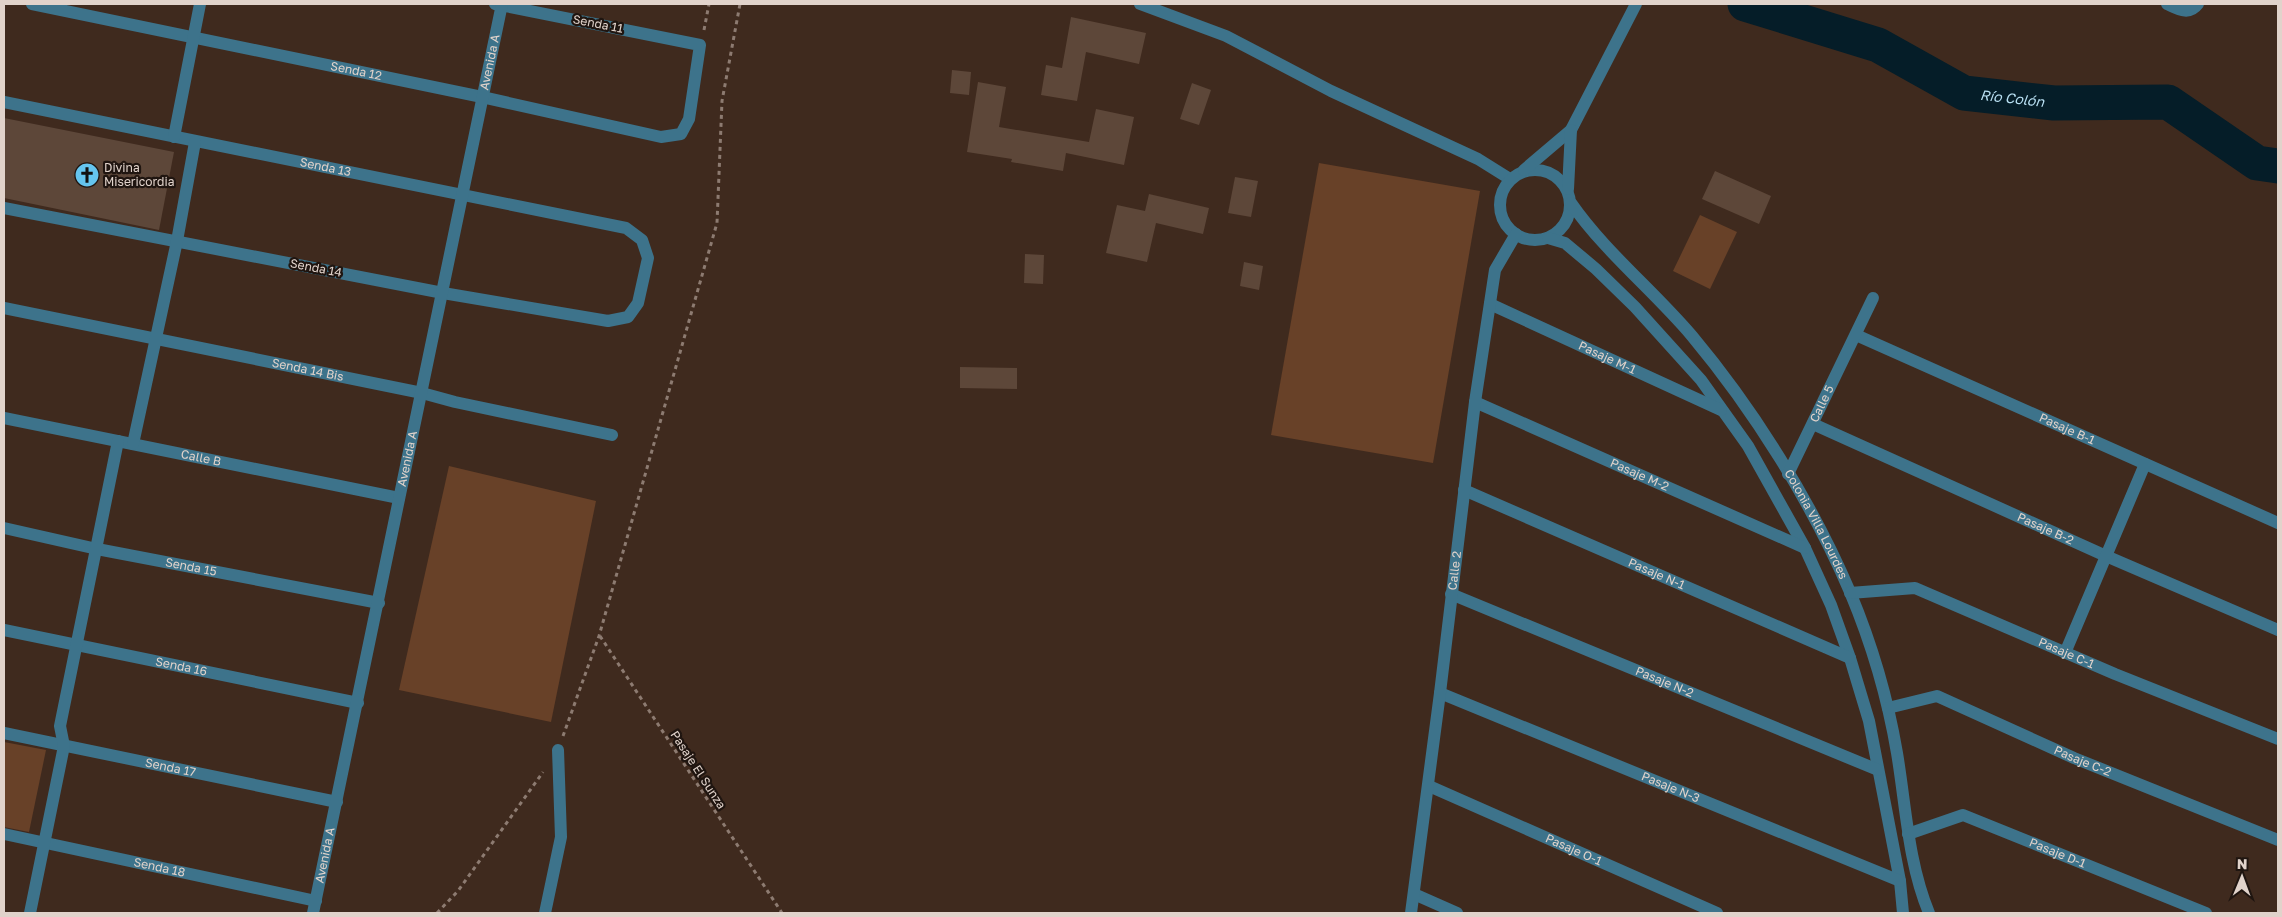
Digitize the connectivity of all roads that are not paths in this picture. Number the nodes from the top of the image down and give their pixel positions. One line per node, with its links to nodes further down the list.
1 (32, 4): 8 (street, Senda 12)
2 (200, 4): 8 (street)
3 (500, 4): 9 (street, Avenida A); 12 (street, Senda 11)
4 (1140, 4): 16 (street)
5 (1636, 4): 11 (street)
6 (2167, 4): 7 (street)
7 (2198, 4)
8 (193, 38): 9 (street, Senda 12); 13 (street)
9 (482, 97): 12 (street, Senda 12); 18 (street, Avenida A)
10 (4, 102): 13 (street, Senda 13)
11 (1571, 130): 15 (street); 17 (street)
12 (681, 134)
13 (174, 137): 14 (street, Senda 13)
14 (195, 142): 18 (street, Senda 13); 23 (street)
15 (1522, 172): 16 (street); 17 (street)
16 (1510, 179): 21 (street)
17 (1568, 189): 19 (street)
18 (463, 195): 24 (street, Avenida A); 28 (street, Senda 13)
19 (1571, 203): 22 (street); 40 (street, Colonia Villa Lourdes)
20 (4, 208): 23 (street, Senda 14)
21 (1516, 234): 22 (street); 26 (street, Calle 2)
22 (1548, 238): 33 (street, Colonia Villa Lourdes)
23 (177, 242): 24 (street, Senda 14); 30 (street)
24 (442, 293): 28 (street, Senda 14); 31 (street, Avenida A)
25 (1873, 298): 29 (street, Calle 5)
26 (1490, 304): 32 (street, Calle 2); 33 (street, Pasaje M-1)
27 (4, 308): 30 (street, Senda 14 Bis)
28 (628, 317)
29 (1856, 335): 35 (street, Calle 5); 39 (street, Pasaje B-1)
30 (154, 338): 31 (street, Senda 14 Bis); 38 (street)
31 (422, 393): 36 (street, Senda 14 Bis); 42 (street, Avenida A)
32 (1475, 402): 41 (street, Calle 2); 45 (street, Pasaje M-2)
33 (1723, 411): 45 (street, Colonia Villa Lourdes)
34 (4, 418): 37 (street, Calle B)
35 (1813, 424): 40 (street, Calle 5); 47 (street, Pasaje B-2)
36 (612, 435)
37 (118, 441): 38 (street, Calle B); 46 (street)
38 (132, 444): 42 (street, Calle B)
39 (2145, 464): 43 (street, Pasaje B-1); 47 (street)
40 (1788, 474): 48 (street, Colonia Villa Lourdes)
41 (1464, 490): 49 (street, Calle 2); 55 (street, Pasaje N-1)
42 (399, 498): 50 (street, Avenida A)
43 (2278, 523)
44 (4, 528): 46 (street, Senda 15)
45 (1805, 548): 55 (street, Colonia Villa Lourdes)
46 (98, 549): 50 (street, Senda 15); 53 (street)
47 (2106, 556): 52 (street, Pasaje B-2); 54 (street)
48 (1850, 593): 54 (street, Pasaje C-1); 58 (street, Colonia Villa Lourdes)
49 (1451, 594): 56 (street, Calle 2); 63 (street, Pasaje N-2)
50 (379, 603): 57 (street, Avenida A)
51 (4, 630): 53 (street, Senda 16)
52 (2278, 630)
53 (76, 644): 57 (street, Senda 16); 61 (street)
54 (2065, 653): 60 (street, Pasaje C-1)
55 (1850, 658): 63 (street, Colonia Villa Lourdes)
56 (1440, 693): 64 (street, Calle 2); 70 (street, Pasaje N-3)
57 (358, 704): 65 (street, Avenida A)
58 (1888, 708): 67 (street, Colonia Villa Lourdes); 68 (street, Pasaje C-2)
59 (4, 733): 61 (street, Senda 17)
60 (2278, 739)
61 (64, 746): 65 (street, Senda 17); 69 (street)
62 (558, 750): 74 (street)
63 (1878, 770): 70 (street, Colonia Villa Lourdes)
64 (1429, 786): 71 (street, Calle 2); 77 (street, Pasaje O-1)
65 (337, 802): 72 (street, Avenida A)
66 (4, 834): 69 (street, Senda 18)
67 (1908, 834): 79 (street, Colonia Villa Lourdes); 80 (street, Pasaje D-1)
68 (2278, 840)
69 (46, 843): 72 (street, Senda 18); 73 (street)
70 (1900, 881): 78 (street, Colonia Villa Lourdes)
71 (1414, 894): 75 (street, Calle 2); 76 (street)
72 (314, 907)
73 (30, 913)
74 (545, 913)
75 (1411, 913)
76 (1457, 913)
77 (1717, 913)
78 (1903, 913)
79 (1929, 913)
80 (2206, 913)

